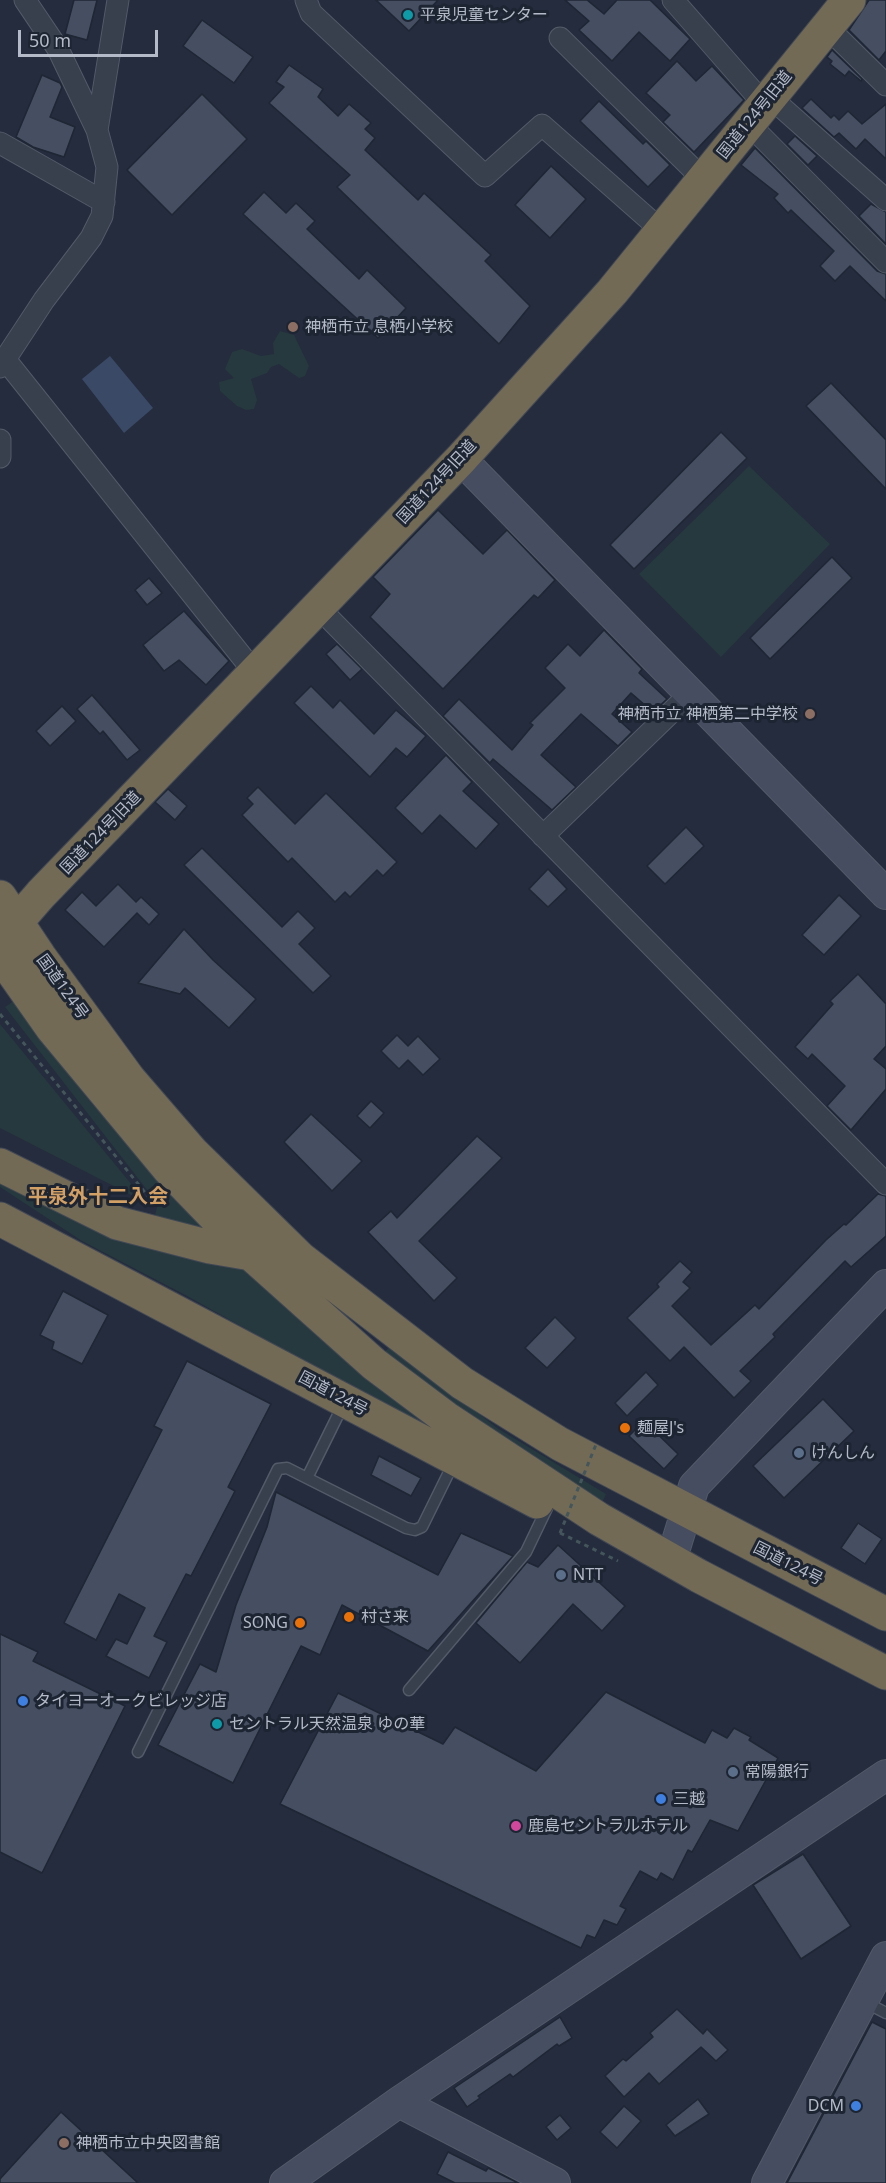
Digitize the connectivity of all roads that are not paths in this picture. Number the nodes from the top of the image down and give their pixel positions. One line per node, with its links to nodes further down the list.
1 (25, 0): 11 (street)
2 (118, 0): 11 (street)
3 (306, 0): 16 (street)
4 (673, 0): 9 (street)
5 (849, 0): 6 (highway, 国道124号旧道)
6 (827, 27): 8 (street); 9 (highway, 国道124号旧道)
7 (560, 38): 13 (street)
8 (886, 85)
9 (770, 97): 10 (highway, 国道124号旧道); 14 (street)
10 (748, 123): 13 (highway, 国道124号旧道); 17 (street)
11 (97, 130): 15 (street)
12 (0, 143): 15 (street)
13 (703, 179): 16 (highway, 国道124号旧道)
14 (886, 200)
15 (104, 202): 18 (street)
16 (661, 230): 21 (highway, 国道124号旧道)
17 (886, 262)
18 (2, 363): 23 (street)
19 (0, 440): 20 (street)
20 (0, 457)
21 (460, 459): 22 (highway, 国道124号旧道); 24 (street)
22 (318, 607): 23 (highway, 国道124号旧道); 25 (street)
23 (255, 673): 27 (highway, 国道124号旧道)
24 (689, 695): 25 (street); 26 (street)
25 (543, 836): 30 (street)
26 (886, 894)
27 (5, 920): 33 (highway, 国道124号)
28 (0, 954): 32 (highway, 国道124号)
29 (0, 1166): 32 (highway)
30 (886, 1184)
31 (0, 1219): 35 (highway, 国道124号)
32 (250, 1254): 33 (highway); 38 (highway, 国道124号)
33 (300, 1258): 39 (highway, 国道124号)
34 (886, 1285): 39 (street)
35 (345, 1400): 36 (highway, 国道124号); 37 (lane)
36 (456, 1459): 37 (lane); 38 (highway, 国道124号)
37 (307, 1478): 44 (lane)
38 (554, 1511): 40 (highway, 国道124号); 43 (lane)
39 (686, 1511): 40 (street); 41 (highway, 国道124号)
40 (671, 1561): 42 (highway, 国道124号)
41 (886, 1614)
42 (886, 1673)
43 (409, 1690)
44 (138, 1752)
45 (886, 1775): 48 (street)
46 (886, 1957): 47 (street)
47 (874, 2007): 51 (street)
48 (399, 2102): 49 (street); 50 (street)
49 (285, 2183)
50 (555, 2183)
51 (766, 2183)

